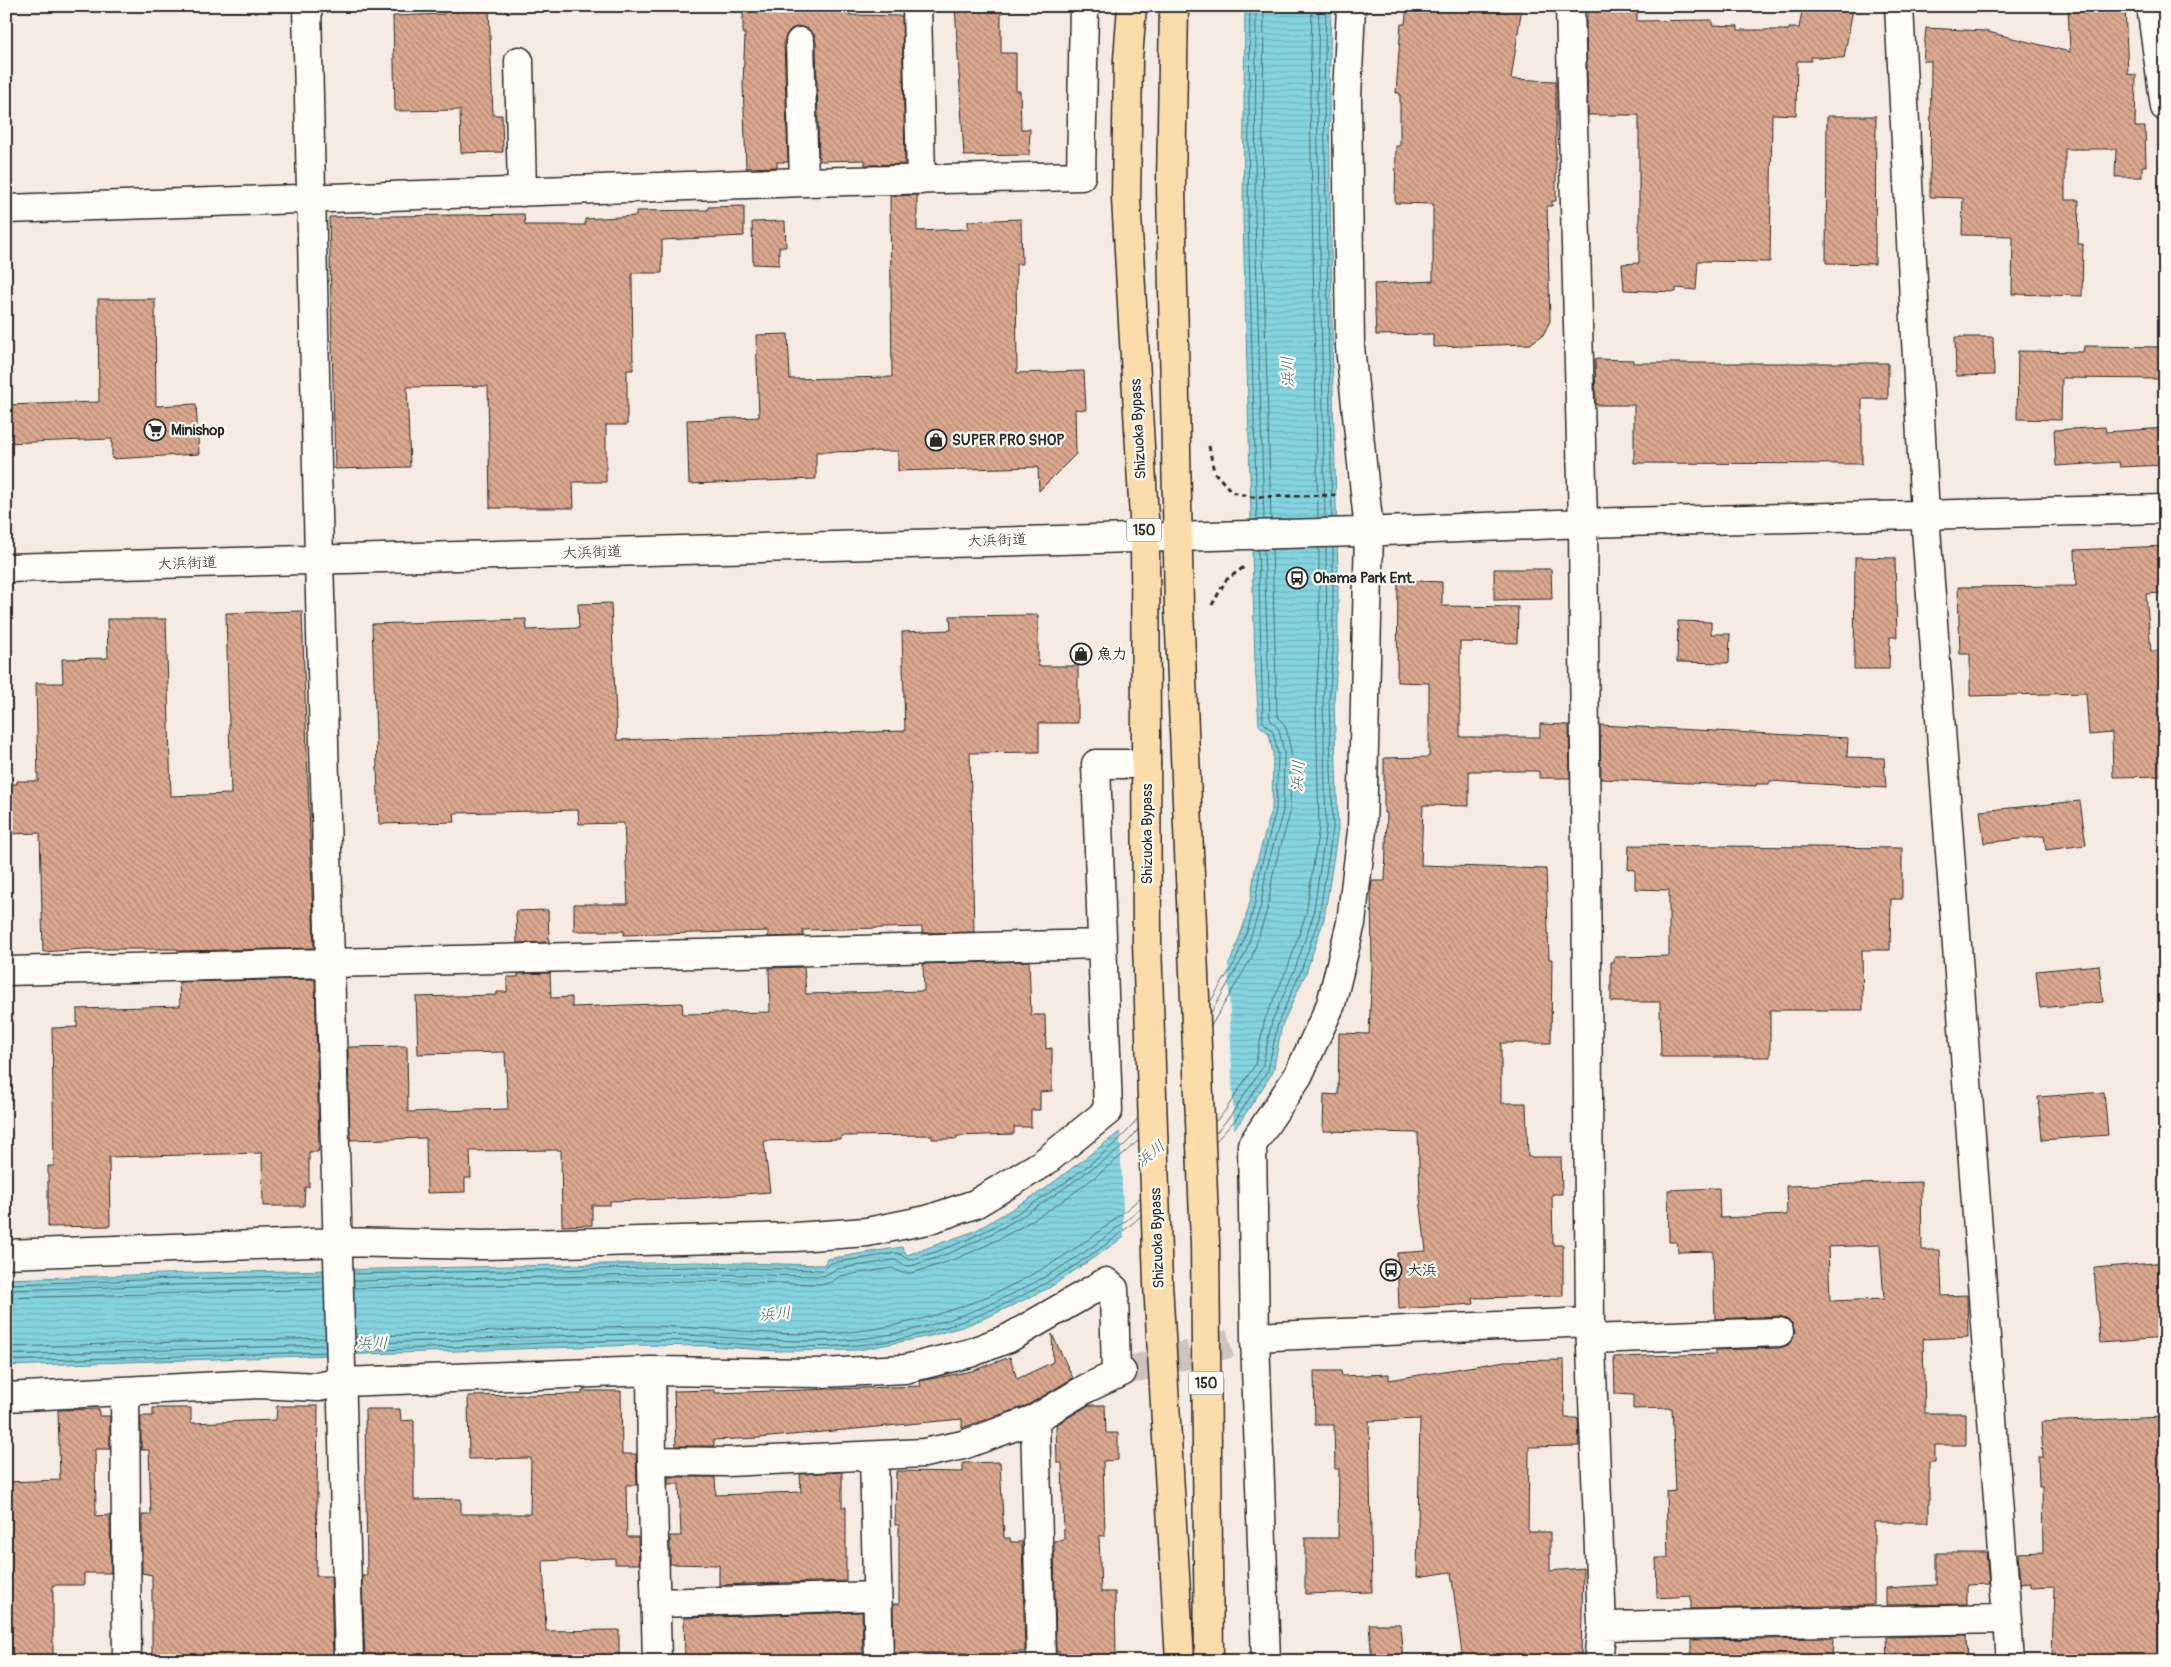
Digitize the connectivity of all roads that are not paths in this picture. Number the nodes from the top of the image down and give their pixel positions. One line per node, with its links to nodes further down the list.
1 (307, 6): 16 (street)
2 (918, 6): 13 (street)
3 (1084, 6): 13 (street)
4 (1132, 6): 22 (highway, Shizuoka Bypass / 150)
5 (1174, 6): 23 (highway, 150)
6 (1351, 6): 21 (street)
7 (1570, 6): 20 (street)
8 (1899, 6): 19 (street)
9 (2151, 6): 12 (street)
10 (800, 42): 14 (street)
11 (519, 60): 15 (street)
12 (2165, 107)
13 (921, 180): 14 (street)
14 (804, 182): 15 (street)
15 (522, 192): 16 (street)
16 (310, 200): 17 (street); 24 (street)
17 (6, 208)
18 (2165, 509): 19 (street, 大浜街道)
19 (1925, 515): 20 (street, 大浜街道); 46 (street)
20 (1583, 523): 21 (street, 大浜街道); 32 (street)
21 (1364, 532): 23 (street, 大浜街道); 34 (street)
22 (1145, 536): 23 (street, 大浜街道); 24 (street, 大浜街道); 26 (highway, Shizuoka Bypass / 150)
23 (1177, 536): 43 (highway, 150)
24 (319, 559): 25 (street, 大浜街道); 28 (street)
25 (6, 568)
26 (1146, 764): 27 (street); 42 (highway, Shizuoka Bypass / 150)
27 (1102, 944): 28 (street); 30 (street)
28 (330, 962): 29 (street); 30 (street)
29 (6, 972)
30 (339, 1249): 31 (street); 36 (street)
31 (6, 1254)
32 (1590, 1330): 33 (street); 34 (street); 47 (street)
33 (1779, 1332)
34 (1255, 1337): 57 (street)
35 (651, 1371): 36 (street); 39 (street); 41 (street)
36 (341, 1376): 37 (street); 49 (street)
37 (125, 1392): 38 (street); 48 (street)
38 (6, 1397)
39 (1035, 1419): 40 (street); 52 (street)
40 (874, 1456): 41 (street); 44 (street)
41 (652, 1462): 45 (street)
42 (1172, 1524): 53 (highway, 150); 54 (highway, Shizuoka Bypass / 150)
43 (1207, 1524): 55 (highway, 150); 56 (highway, 150)
44 (878, 1596): 45 (street); 51 (street)
45 (657, 1604): 50 (street)
46 (2006, 1619): 47 (street); 59 (street)
47 (1602, 1626): 58 (street)
48 (127, 1661)
49 (349, 1661)
50 (657, 1661)
51 (879, 1661)
52 (1042, 1661)
53 (1168, 1661)
54 (1180, 1661)
55 (1208, 1661)
56 (1219, 1661)
57 (1266, 1661)
58 (1598, 1661)
59 (2010, 1661)

